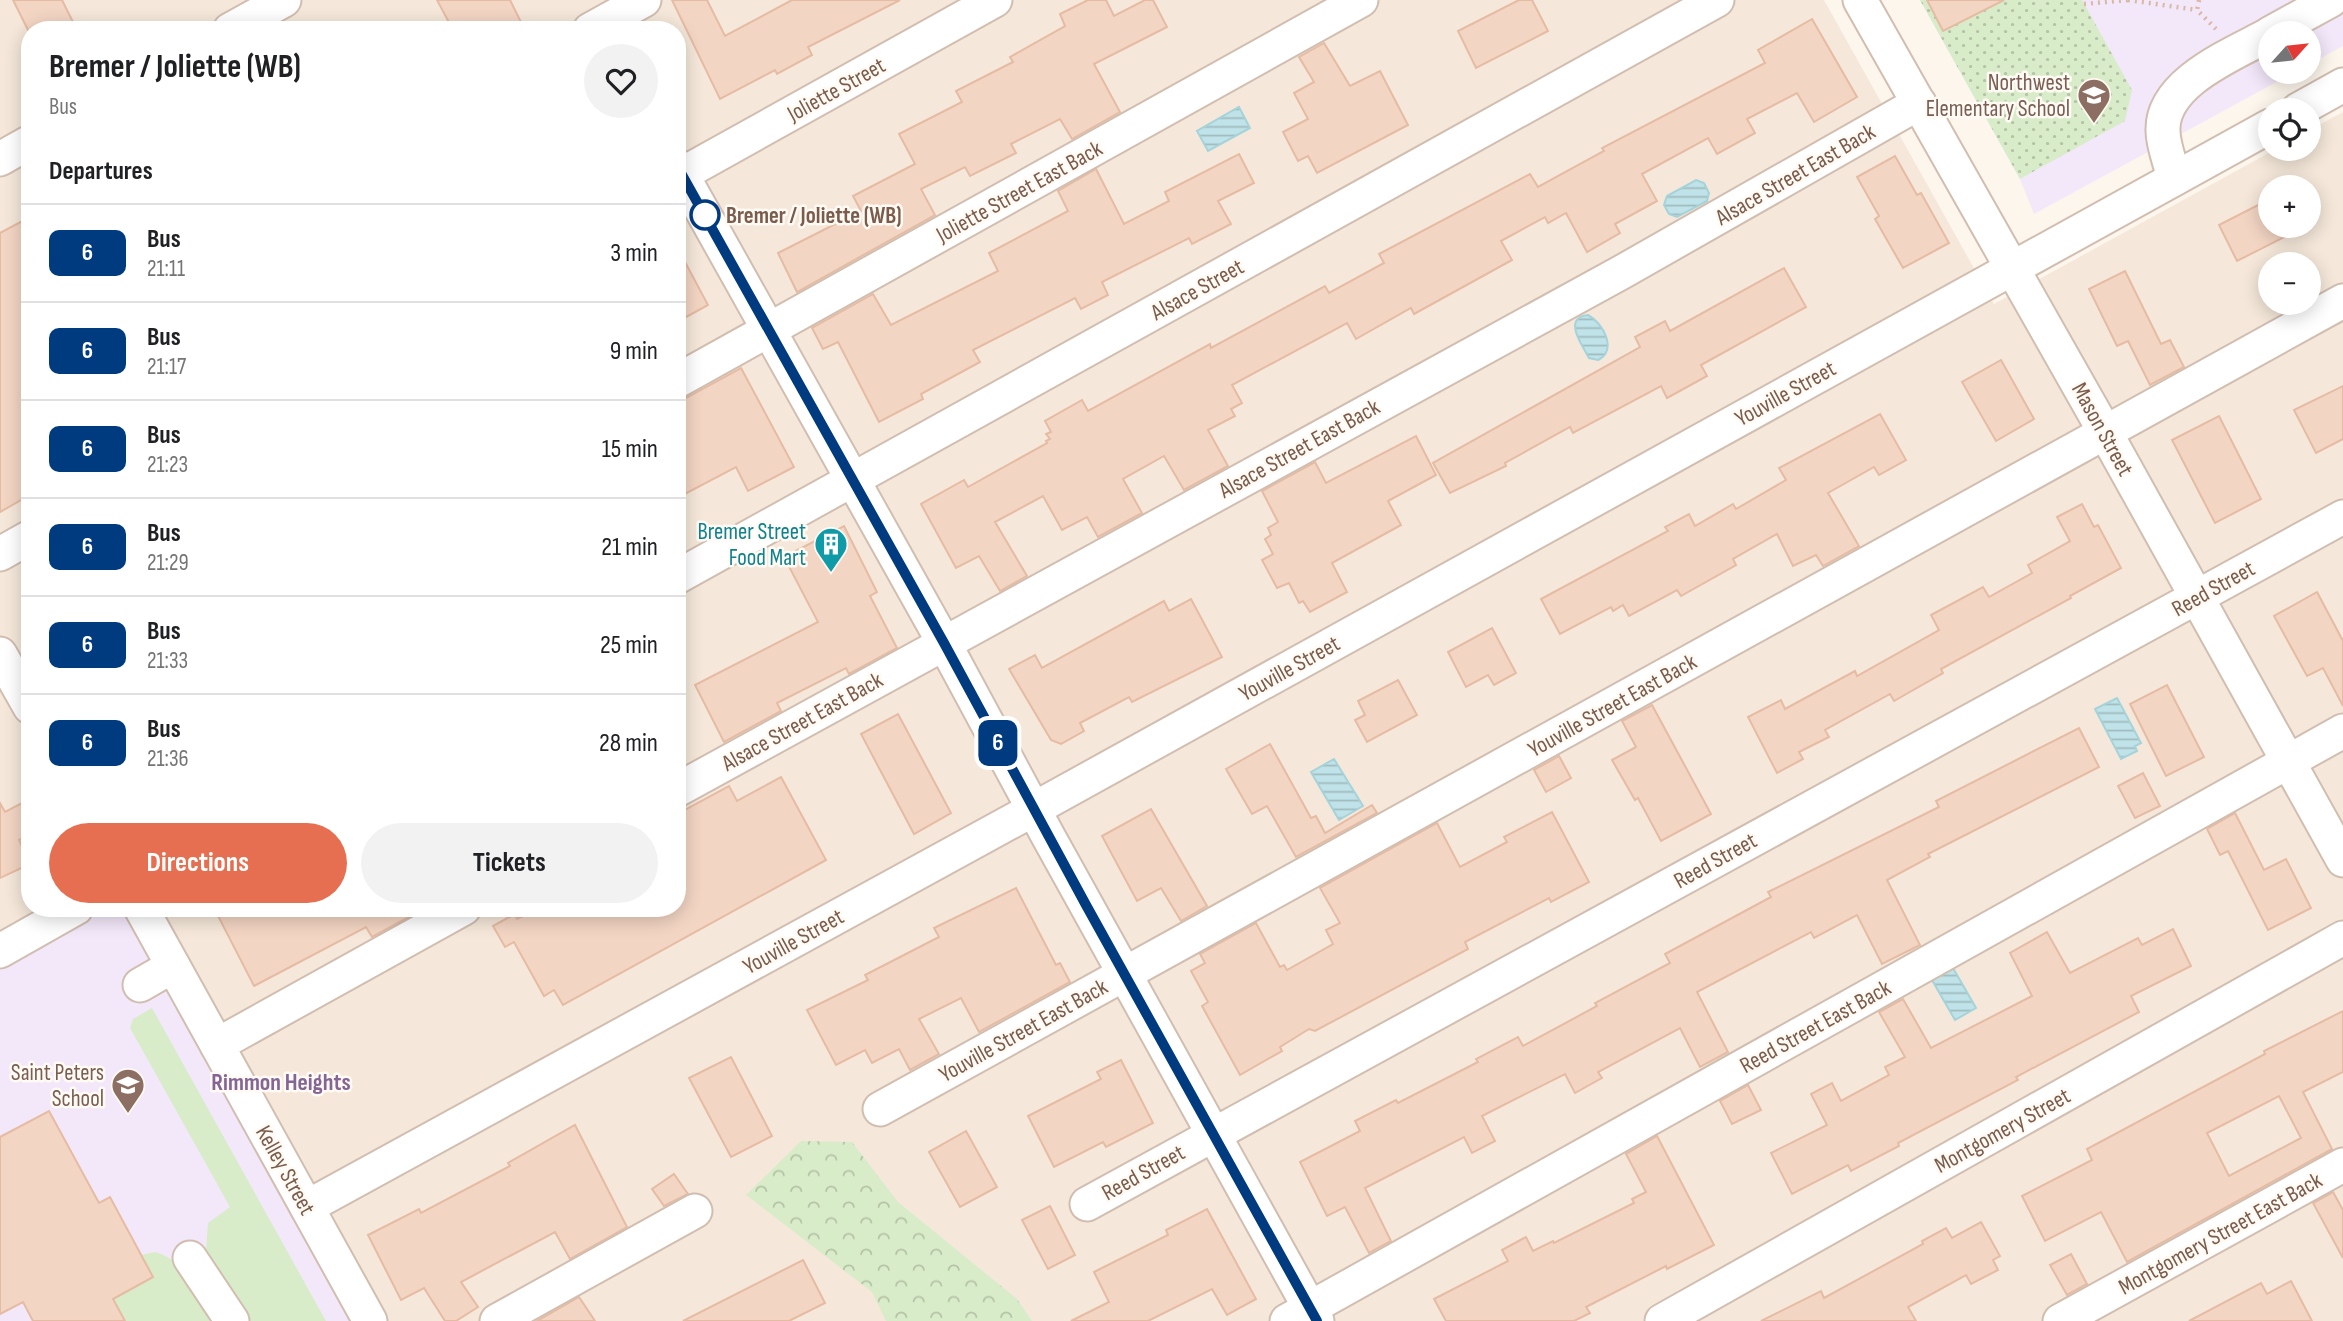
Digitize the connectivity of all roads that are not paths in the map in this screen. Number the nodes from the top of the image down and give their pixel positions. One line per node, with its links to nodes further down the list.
1 (284, 0): 8 (street)
2 (644, 0): 9 (street)
3 (995, 0): 18 (street, Joliette Street)
4 (1361, 0): 23 (street, Joliette Street East Back)
5 (1717, 0): 26 (street, Alsace Street)
6 (1860, 0): 14 (street, Mason Street)
7 (2331, 0): 10 (street)
8 (246, 21)
9 (594, 21)
10 (2294, 21)
11 (2258, 41): 19 (street)
12 (2343, 85): 13 (street)
13 (2320, 98)
14 (1919, 103): 21 (street, Mason Street); 32 (street, Alsace Street East Back)
15 (2258, 132): 19 (street, Youville Street)
16 (21, 147): 17 (street)
17 (0, 159)
18 (686, 168)
19 (2174, 178): 21 (street, Youville Street)
20 (686, 184): 23 (street)
21 (2012, 268): 25 (street, Mason Street); 38 (street, Youville Street)
22 (2343, 301): 25 (street, Youville Street East Back)
23 (769, 330): 24 (street, Joliette Street East Back); 26 (street)
24 (686, 376)
25 (2105, 432): 31 (street, Mason Street); 46 (street, Youville Street East Back)
26 (852, 481): 30 (street, Alsace Street); 32 (street)
27 (2343, 517): 31 (street, Reed Street)
28 (21, 542): 29 (street)
29 (0, 554)
30 (686, 572)
31 (2196, 598): 36 (street, Mason Street); 50 (street, Reed Street)
32 (944, 643): 37 (street, Alsace Street East Back); 38 (street)
33 (0, 654): 34 (street)
34 (21, 691)
35 (2343, 731): 36 (street, Reed Street East Back)
36 (2287, 762): 39 (street, Mason Street); 56 (street, Reed Street East Back)
37 (686, 785)
38 (1034, 809): 46 (street); 53 (street, Youville Street)
39 (2343, 860)
40 (60, 917): 44 (street)
41 (146, 917): 45 (street, Kelley Street)
42 (448, 917): 48 (street)
43 (2343, 938): 60 (street, Montgomery Street)
44 (0, 951)
45 (173, 966): 47 (street); 48 (street, Kelley Street)
46 (1124, 974): 49 (street, Youville Street East Back); 50 (street)
47 (140, 985)
48 (217, 1045): 53 (street, Kelley Street)
49 (880, 1109)
50 (1213, 1133): 52 (street, Reed Street); 56 (street)
51 (2343, 1165): 61 (street, Montgomery Street East Back)
52 (1087, 1204)
53 (307, 1207): 57 (street, Kelley Street)
54 (695, 1211): 59 (street)
55 (190, 1258): 58 (street)
56 (1305, 1317)
57 (361, 1318)
58 (232, 1321)
59 (497, 1321)
60 (1662, 1321)
61 (2060, 1321)

